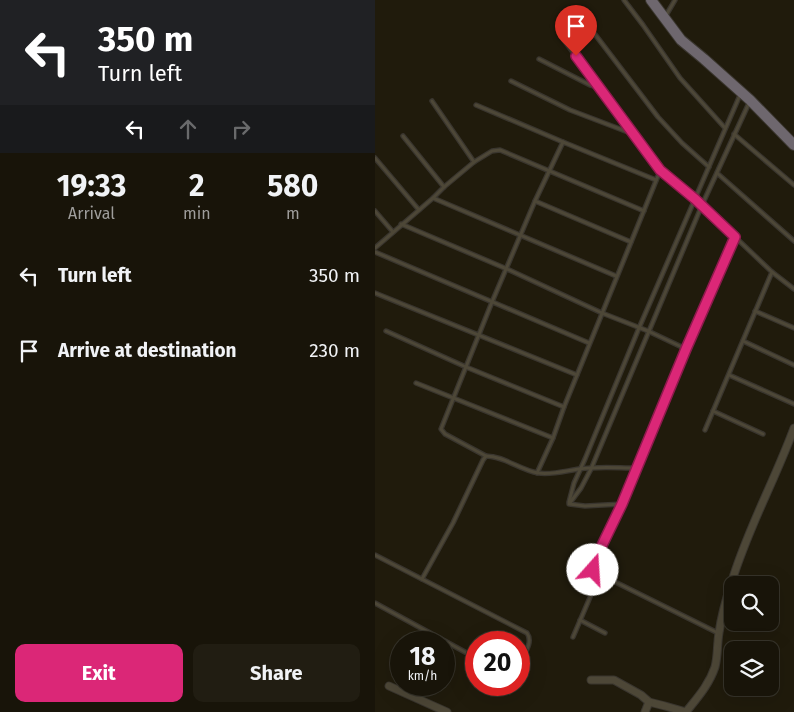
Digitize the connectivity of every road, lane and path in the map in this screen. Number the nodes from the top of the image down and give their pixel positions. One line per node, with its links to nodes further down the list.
1 (624, 0): 14 (lane)
2 (651, 0): 5 (street)
3 (675, 0): 5 (lane)
4 (581, 16): 22 (lane)
5 (664, 18): 10 (street)
6 (564, 40): 9 (lane)
7 (539, 59): 9 (lane)
8 (511, 81): 15 (lane)
9 (599, 87): 15 (lane)
10 (741, 92): 11 (street); 14 (lane)
11 (750, 100): 16 (lane); 19 (street)
12 (432, 101): 21 (lane)
13 (476, 104): 18 (lane)
14 (725, 128): 22 (lane)
15 (633, 134): 24 (lane)
16 (734, 134): 25 (lane); 27 (lane)
17 (403, 136): 28 (lane)
18 (563, 142): 23 (lane); 26 (lane)
19 (794, 145)
20 (375, 158): 33 (lane)
21 (474, 162): 23 (lane); 28 (lane)
22 (709, 167): 30 (lane)
23 (549, 170): 31 (lane); 35 (lane)
24 (660, 170): 26 (lane); 30 (lane)
25 (717, 173): 32 (lane); 40 (lane)
26 (656, 180): 35 (lane)
27 (794, 185)
28 (444, 187): 29 (lane)
29 (433, 198): 33 (lane); 38 (lane)
30 (695, 199): 32 (lane); 52 (lane)
31 (535, 201): 38 (lane); 41 (lane)
32 (702, 205): 39 (lane); 55 (lane)
33 (419, 210): 36 (lane)
34 (375, 211): 37 (lane)
35 (643, 211): 41 (lane)
36 (401, 224): 37 (lane); 44 (lane)
37 (393, 232): 42 (lane)
38 (521, 236): 44 (lane); 46 (lane)
39 (735, 237): 45 (lane); 59 (lane)
40 (794, 241)
41 (631, 242): 46 (lane)
42 (375, 248)
43 (375, 252): 49 (lane)
44 (507, 269): 49 (lane); 51 (lane)
45 (772, 272): 47 (lane); 50 (lane)
46 (617, 276): 51 (lane)
47 (794, 289)
48 (375, 292): 56 (lane)
49 (492, 302): 56 (lane); 58 (lane)
50 (755, 311): 53 (lane); 57 (lane)
51 (602, 313): 52 (lane); 58 (lane)
52 (639, 328): 55 (lane); 75 (lane)
53 (794, 328)
54 (386, 331): 61 (lane)
55 (648, 332): 59 (lane); 76 (lane)
56 (479, 335): 61 (lane); 62 (lane)
57 (743, 342): 60 (lane); 63 (lane)
58 (589, 343): 62 (lane)
59 (686, 349): 74 (lane)
60 (794, 366)
61 (467, 367): 65 (lane); 67 (lane)
62 (577, 375): 67 (lane)
63 (729, 375): 66 (lane); 68 (lane)
64 (417, 384): 65 (lane)
65 (453, 398): 72 (lane); 73 (lane)
66 (793, 404)
67 (564, 407): 72 (lane)
68 (713, 411): 70 (lane); 71 (lane)
69 (794, 428): 87 (street)
70 (705, 430)
71 (763, 434)
72 (553, 438): 77 (lane)
73 (487, 456): 77 (lane); 82 (lane)
74 (637, 468): 76 (lane); 79 (lane)
75 (580, 469): 76 (lane); 77 (lane); 78 (lane)
76 (591, 469): 78 (lane)
77 (537, 473)
78 (569, 504): 79 (lane)
79 (622, 504): 81 (lane)
80 (375, 555): 82 (lane)
81 (601, 574): 84 (lane); 87 (lane)
82 (422, 579): 85 (lane)
83 (375, 603): 89 (lane)
84 (580, 620): 86 (lane); 88 (lane)
85 (523, 631)
86 (605, 633)
87 (719, 633): 95 (street)
88 (573, 637)
89 (465, 652)
90 (591, 680): 92 (street)
91 (389, 686): 93 (street)
92 (649, 702): 94 (street); 95 (street)
93 (447, 712)
94 (645, 712)
95 (686, 712)

